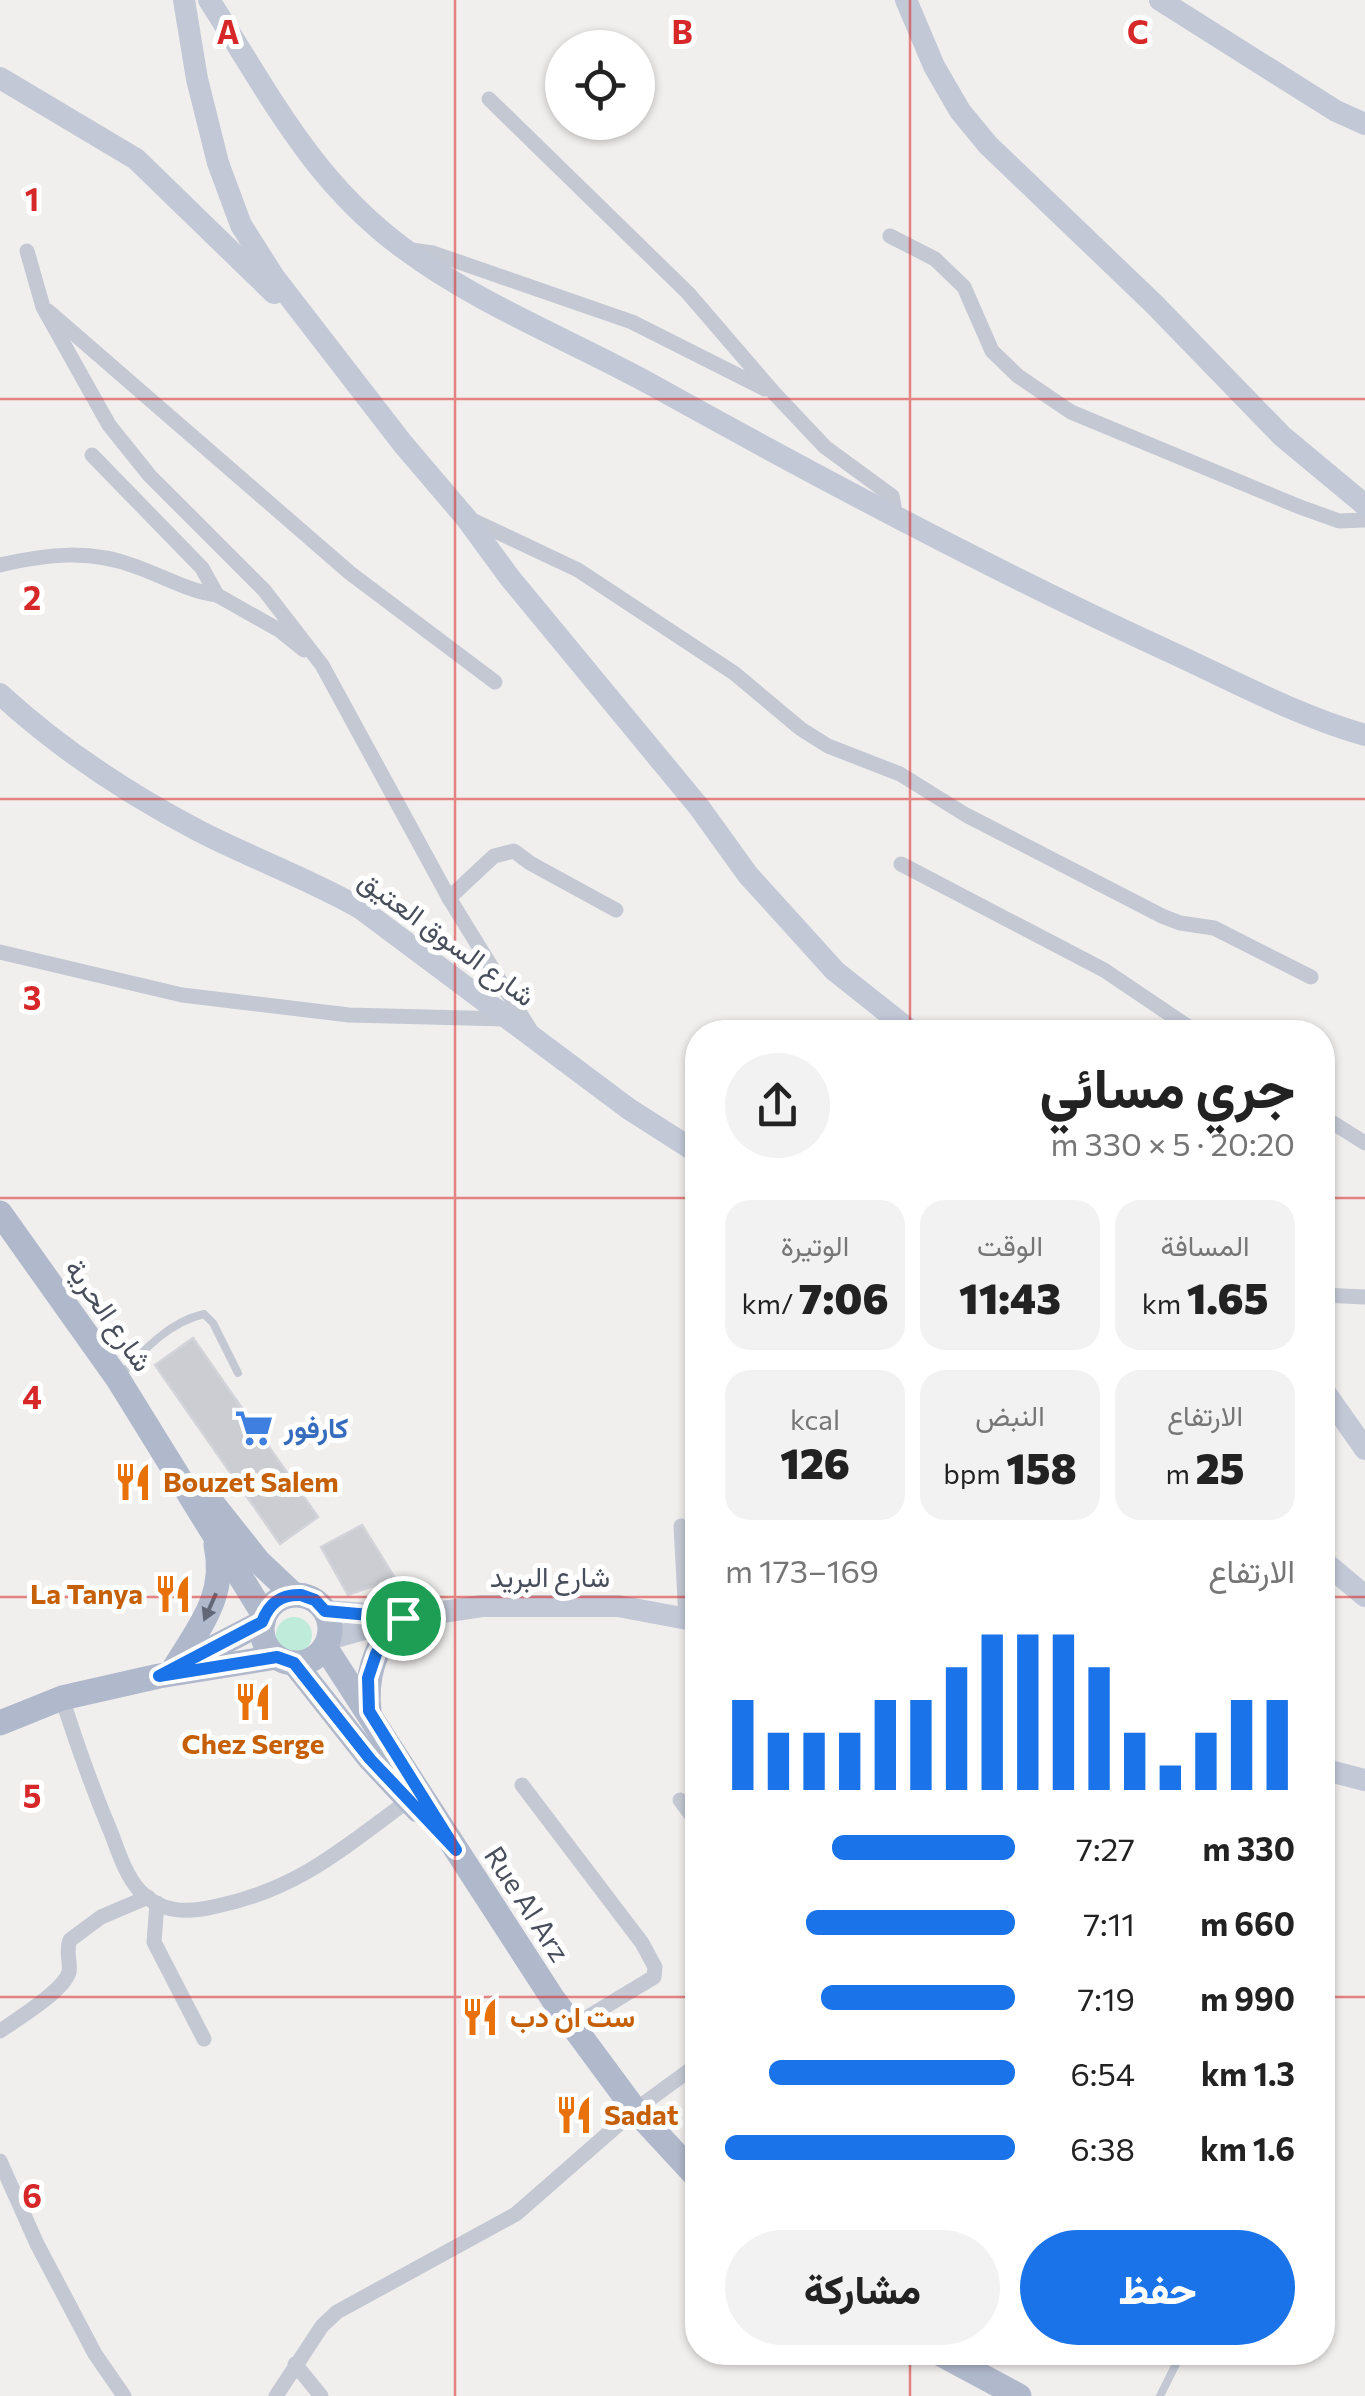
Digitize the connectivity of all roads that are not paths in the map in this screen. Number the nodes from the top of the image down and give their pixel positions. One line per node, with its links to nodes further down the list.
1 (184, 0): 12 (street)
2 (210, 0): 9 (street)
3 (906, 0): 15 (street)
4 (1160, 0): 7 (street)
5 (0, 78): 12 (street)
6 (489, 100): 13 (street)
7 (1365, 124)
8 (890, 236): 18 (street)
9 (402, 248): 13 (street); 16 (street)
10 (27, 251): 11 (street)
11 (42, 307): 21 (street); 22 (street)
12 (315, 327): 17 (street)
13 (774, 393): 16 (street)
14 (92, 454): 20 (street)
15 (1365, 505)
16 (888, 513): 24 (street)
17 (466, 518): 29 (street); 31 (street)
18 (1365, 520)
19 (0, 565): 20 (street)
20 (218, 594): 21 (street)
21 (322, 665): 26 (street)
22 (495, 682)
23 (0, 694): 30 (street, شارع السوق العتيق)
24 (1365, 735)
25 (901, 864): 32 (street)
26 (449, 898): 27 (street); 33 (street)
27 (616, 910)
28 (0, 952): 30 (street)
29 (1311, 977)
30 (510, 1019): 33 (street, شارع السوق العتيق)
31 (897, 1020)
32 (1178, 1020)
33 (535, 1038): 36 (street, شارع السوق العتيق)
34 (1335, 1124): 35 (street)
35 (1365, 1143)
36 (685, 1144)
37 (0, 1213): 41 (main road, شارع الحرية)
38 (1335, 1295): 39 (street)
39 (1365, 1296)
40 (238, 1374): 41 (lane)
41 (118, 1378): 44 (main road, شارع الحرية)
42 (1335, 1406): 43 (street)
43 (1365, 1449)
44 (166, 1453): 46 (main road); 49 (main road)
45 (681, 1526): 47 (street)
46 (215, 1540): 52 (main road); 57 (main road, one-way to 57)
47 (685, 1560)
48 (1335, 1571): 50 (street)
49 (294, 1594): 51 (main road); 52 (main road)
50 (1365, 1596)
51 (325, 1611): 53 (street, شارع البريد); 55 (main road)
52 (264, 1619): 56 (main road); 57 (main road)
53 (398, 1619): 54 (street, شارع البريد); 55 (street, شارع البريد); 59 (main road)
54 (685, 1619)
55 (327, 1643): 56 (main road); 59 (main road, Rue Al Arz)
56 (286, 1660): 57 (main road); 64 (main road, Rue Al Arz)
57 (167, 1672): 58 (main road)
58 (62, 1698): 60 (main road); 68 (street)
59 (369, 1711): 67 (main road, Rue Al Arz)
60 (0, 1724)
61 (1335, 1772): 62 (street)
62 (1365, 1780)
63 (522, 1785): 69 (street)
64 (409, 1800): 67 (main road, Rue Al Arz); 68 (street)
65 (680, 1800): 66 (street)
66 (685, 1807)
67 (456, 1850): 69 (main road, Rue Al Arz)
68 (152, 1900): 70 (street); 71 (street)
69 (573, 2026): 73 (main road, Rue Al Arz)
70 (0, 2031)
71 (204, 2040)
72 (685, 2073): 73 (street)
73 (635, 2110): 75 (main road, Rue Al Arz); 76 (street)
74 (0, 2162): 79 (street)
75 (685, 2164)
76 (295, 2364): 80 (street); 81 (street)
77 (961, 2365): 82 (main road)
78 (1176, 2365): 83 (lane)
79 (124, 2396)
80 (276, 2396)
81 (321, 2396)
82 (1019, 2396)
83 (1160, 2396)

